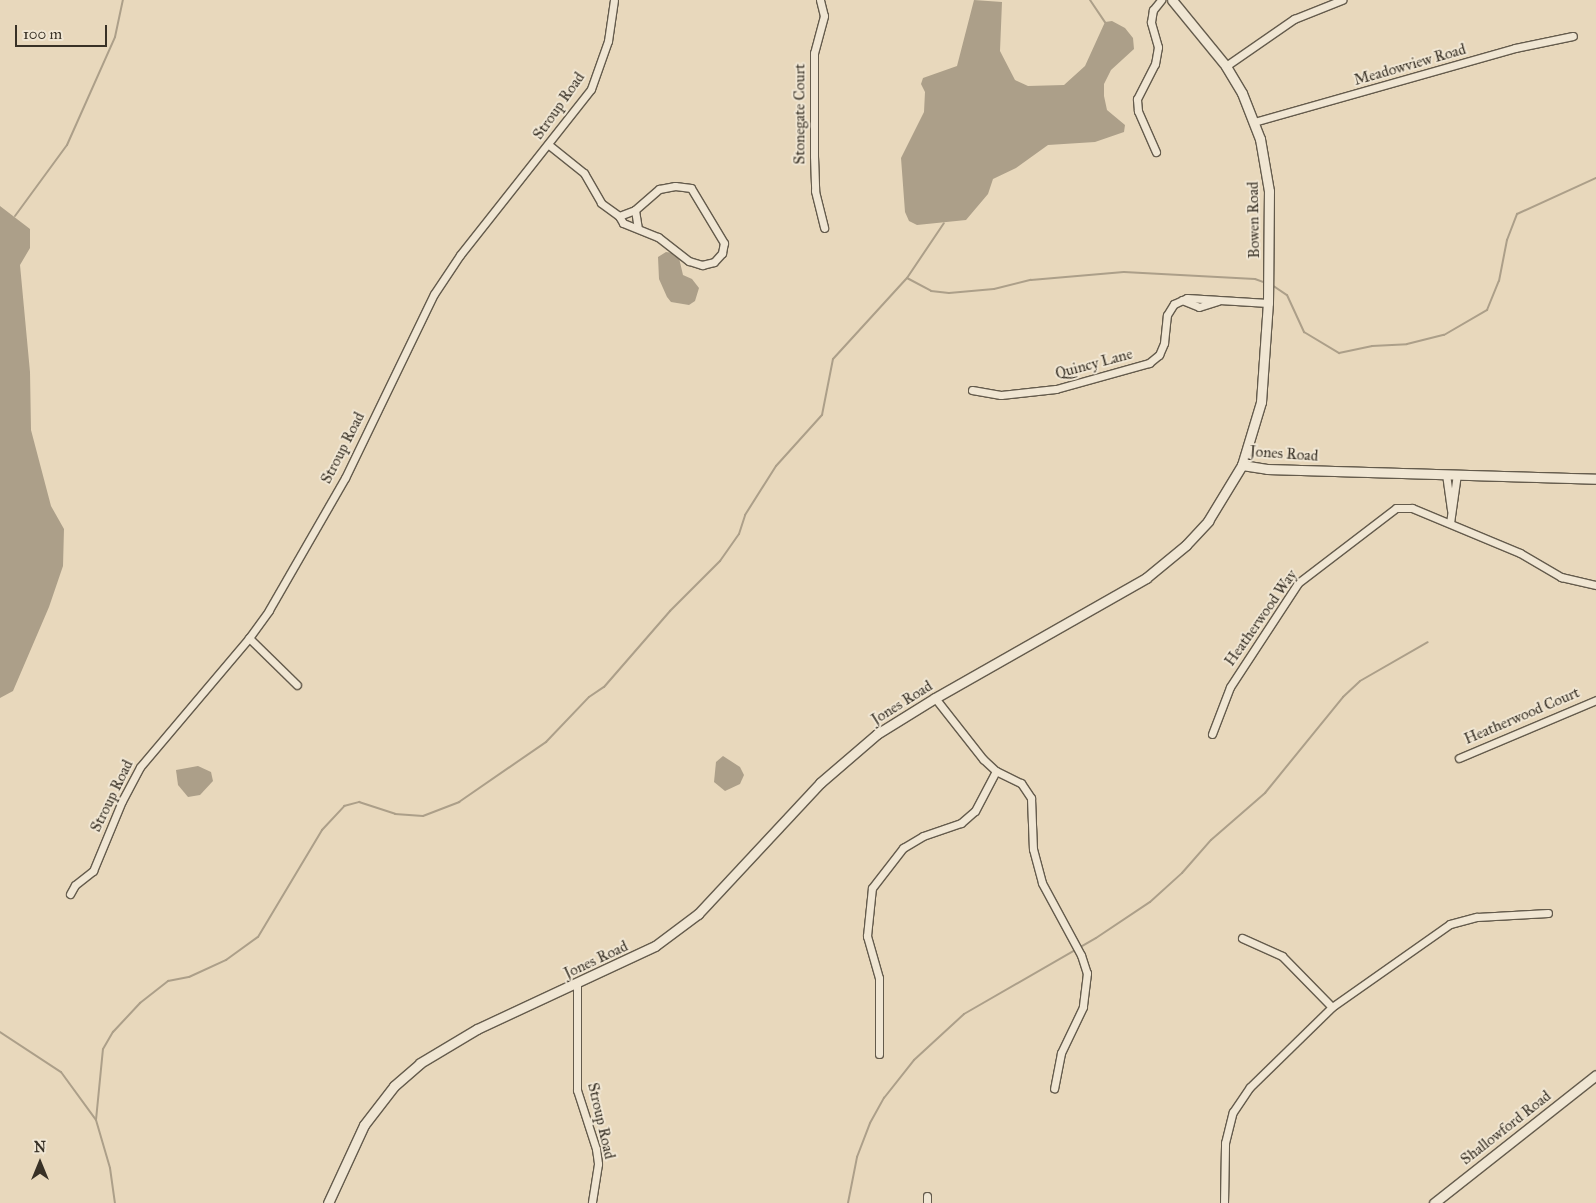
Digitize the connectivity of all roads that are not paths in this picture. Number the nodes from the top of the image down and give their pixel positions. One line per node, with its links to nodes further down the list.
1 (614, 0): 9 (street, Stroup Road)
2 (820, 0): 14 (street, Stonegate Court)
3 (1161, 0): 10 (street)
4 (1172, 0): 7 (street, Bowen Road)
5 (1342, 0): 7 (street)
6 (1573, 36): 8 (street, Meadowview Road)
7 (1226, 66): 8 (street, Bowen Road)
8 (1254, 122): 15 (street, Bowen Road)
9 (549, 145): 12 (street); 24 (street, Stroup Road)
10 (1156, 152)
11 (635, 210): 12 (street); 13 (street); 13 (street)
12 (619, 216): 13 (street)
13 (638, 228)
14 (824, 228)
15 (1268, 303): 16 (street, Quincy Lane); 17 (street, Bowen Road)
16 (972, 390)
17 (1242, 465): 18 (street, Jones Road); 26 (street, Jones Road)
18 (1446, 474): 19 (street, Jones Road); 21 (street)
19 (1457, 474): 20 (street, Jones Road); 21 (street)
20 (1596, 479)
21 (1451, 510): 22 (street)
22 (1450, 523): 23 (street); 28 (street, Heatherwood Way)
23 (1596, 585)
24 (250, 638): 25 (street); 31 (street, Stroup Road)
25 (297, 685)
26 (935, 698): 30 (street); 34 (street, Jones Road)
27 (1596, 700): 29 (street, Heatherwood Court)
28 (1212, 734)
29 (1459, 758)
30 (996, 771): 36 (street); 38 (street)
31 (70, 894)
32 (1548, 913): 35 (street)
33 (1242, 938): 35 (street)
34 (577, 984): 39 (street, Jones Road); 40 (street, Stroup Road)
35 (1332, 1007): 41 (street)
36 (879, 1054)
37 (1596, 1076): 42 (street, Shallowford Road)
38 (1054, 1088)
39 (328, 1203)
40 (592, 1203)
41 (1224, 1203)
42 (1434, 1203)

